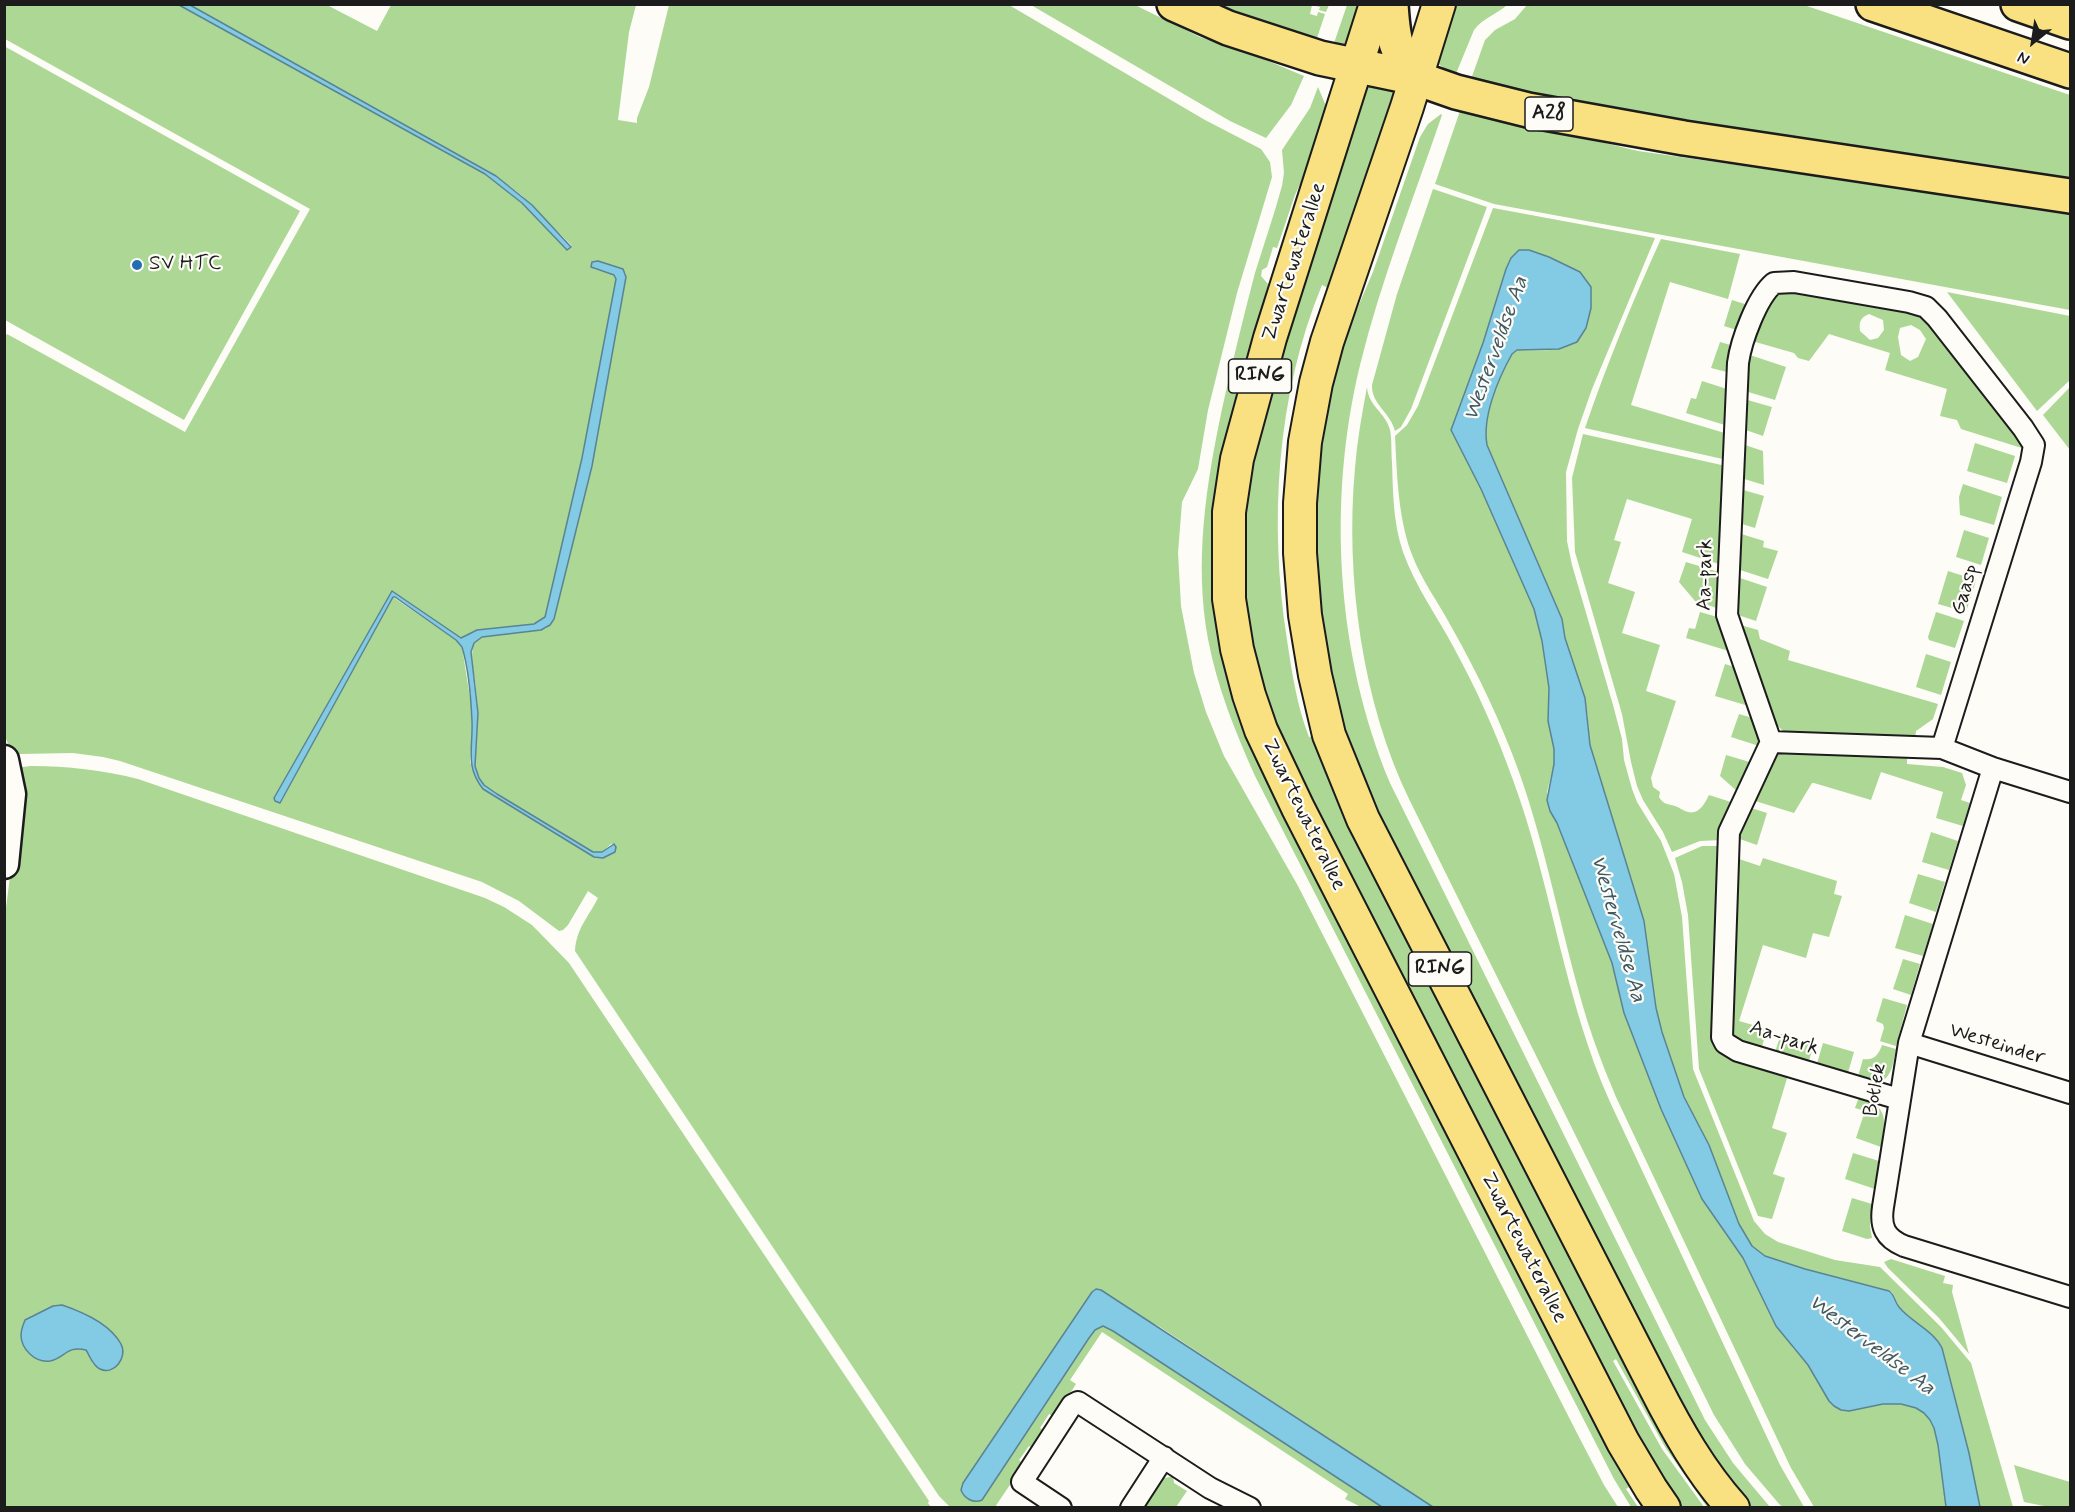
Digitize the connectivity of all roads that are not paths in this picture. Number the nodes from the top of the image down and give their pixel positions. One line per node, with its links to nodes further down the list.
1 (1174, 4): 8 (highway, A28)
2 (1376, 4): 8 (main road, RING)
3 (1391, 4): 10 (highway)
4 (1439, 4): 10 (main road, RING)
5 (1873, 4): 9 (highway)
6 (2018, 4): 7 (highway)
7 (2070, 22)
8 (1357, 65): 10 (highway, A28); 27 (main road, Zwartewaterallee / RING)
9 (2070, 71)
10 (1416, 78): 11 (highway, A28); 28 (main road, RING)
11 (2070, 196)
12 (2034, 445): 13 (street, Aa-park); 14 (street, Gaasp)
13 (1771, 742): 14 (street); 21 (street, Aa-park)
14 (1942, 748): 16 (street)
15 (4, 760): 18 (street)
16 (1993, 768): 17 (street); 19 (street, Botlek)
17 (2070, 792)
18 (4, 864)
19 (1909, 1043): 20 (street, Westeinder); 21 (street, Botlek)
20 (2070, 1093)
21 (1899, 1100): 22 (street, Botlek)
22 (2070, 1297)
23 (1164, 1457): 24 (street); 25 (street); 26 (street)
24 (1060, 1508)
25 (1131, 1508)
26 (1250, 1508)
27 (1664, 1508)
28 (1733, 1508)

